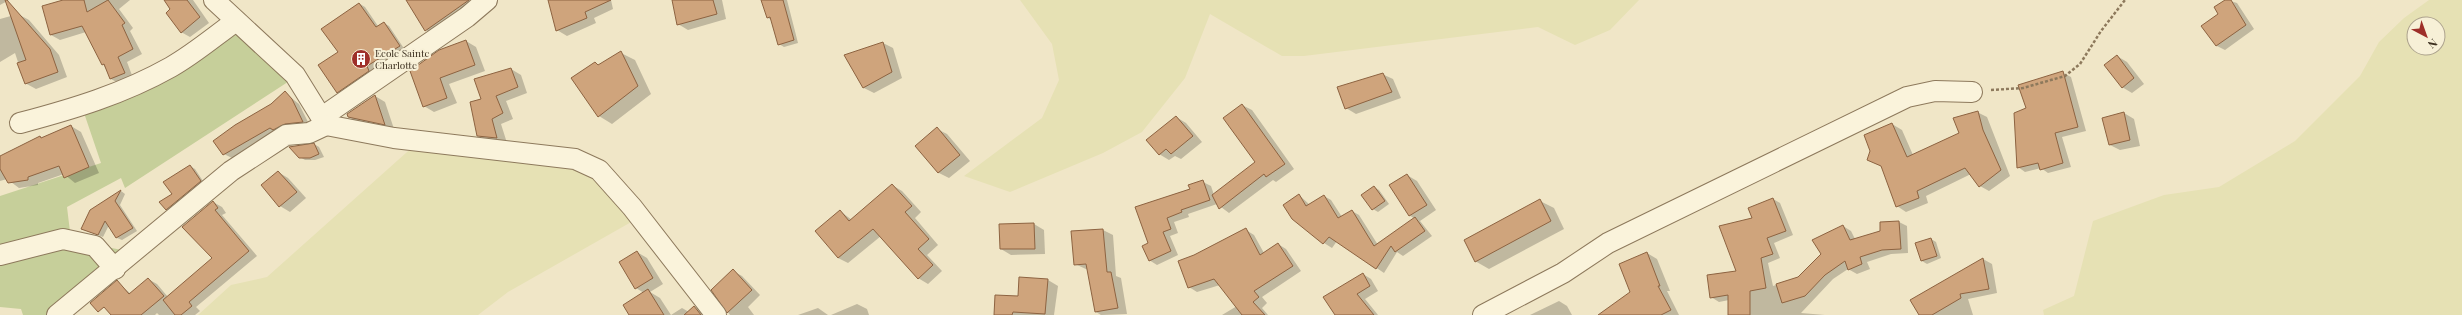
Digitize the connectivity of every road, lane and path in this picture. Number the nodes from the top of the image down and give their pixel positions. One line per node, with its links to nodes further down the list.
1 (214, 0): 4 (street)
2 (487, 0): 6 (street)
3 (2125, 0): 5 (path)
4 (236, 21): 6 (street); 7 (street)
5 (1972, 92): 12 (street)
6 (324, 121): 9 (street); 11 (street)
7 (20, 123)
8 (0, 255): 9 (street)
9 (115, 269): 10 (street)
10 (57, 315)
11 (716, 315)
12 (1483, 315)

